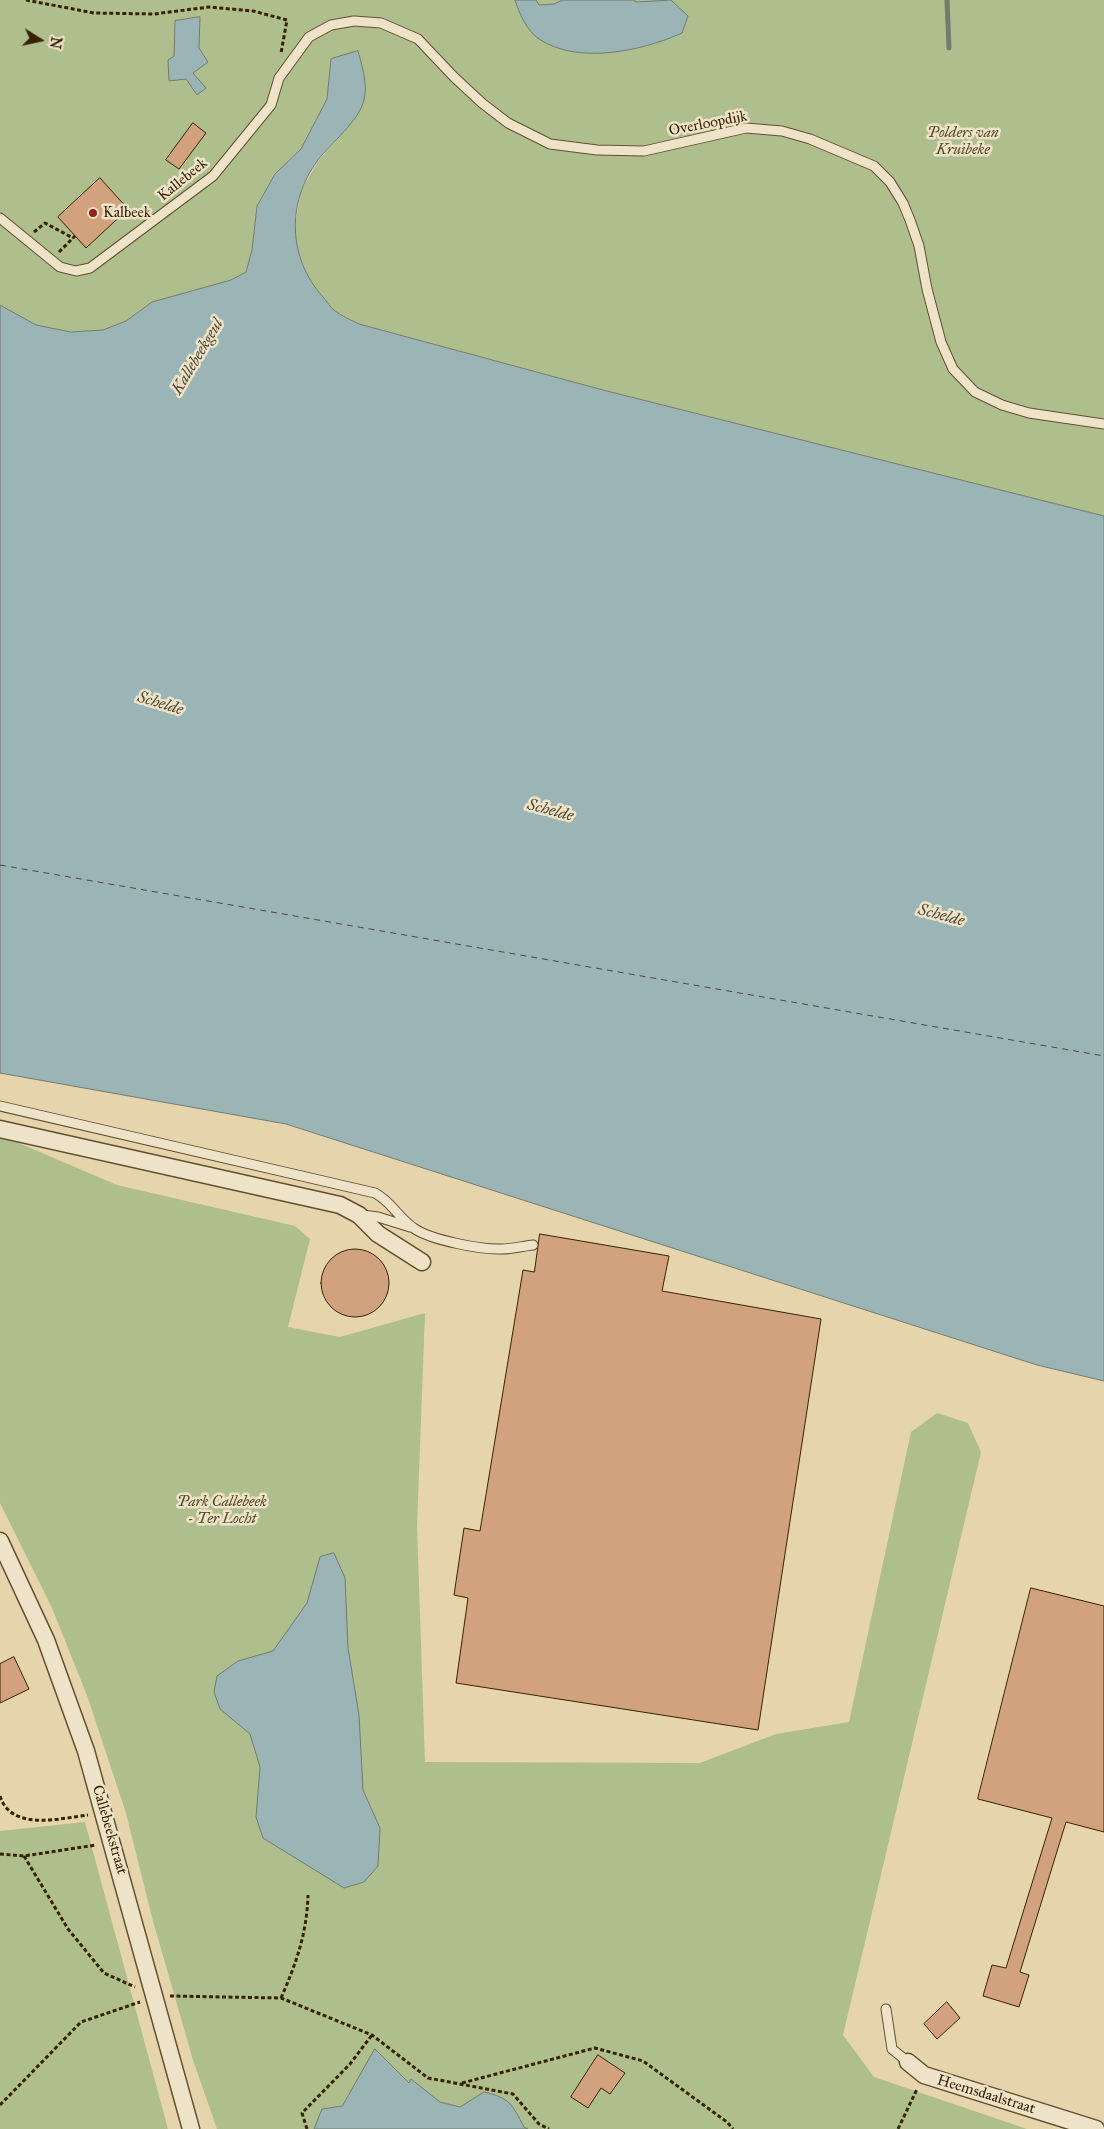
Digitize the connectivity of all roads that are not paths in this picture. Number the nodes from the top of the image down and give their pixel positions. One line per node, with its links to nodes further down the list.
1 (280, 78): 2 (lane, Kallebeek); 3 (lane, Overloopdijk)
2 (0, 218)
3 (1104, 424)
4 (0, 1106): 7 (lane)
5 (0, 1129): 6 (street)
6 (359, 1215): 7 (lane); 9 (street)
7 (414, 1229): 8 (lane)
8 (533, 1245)
9 (422, 1262)
10 (0, 1541): 13 (street, Callebeekstraat)
11 (886, 2010): 12 (lane)
12 (908, 2062): 14 (street, Heemsdaalstraat)
13 (191, 2129)
14 (1096, 2129)

